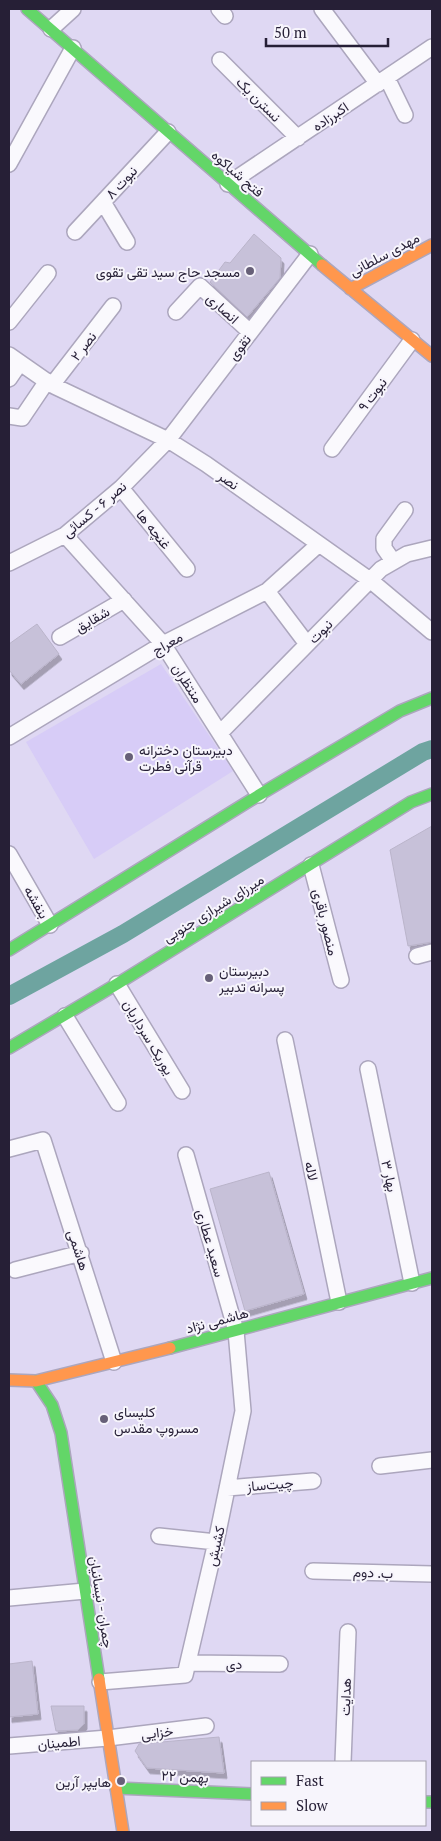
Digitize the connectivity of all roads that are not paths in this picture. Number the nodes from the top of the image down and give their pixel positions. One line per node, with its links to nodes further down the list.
1 (27, 9): 4 (street, فتح شیاکوه)
2 (73, 9): 4 (street)
3 (322, 9): 8 (street)
4 (51, 29): 6 (street, فتح شیاکوه)
5 (432, 47): 8 (street, اکبرزاده)
6 (74, 48): 10 (street, فتح شیاکوه); 12 (street)
7 (220, 60): 11 (street, نسترن یک)
8 (382, 81): 9 (street); 11 (street, اکبرزاده)
9 (405, 115)
10 (168, 132): 13 (street, فتح شیاکوه); 14 (street, نبوت ۸)
11 (298, 138): 13 (street, اکبرزاده)
12 (9, 164)
13 (228, 184): 18 (street, فتح شیاکوه)
14 (103, 202): 15 (street, نبوت ۸); 16 (street)
15 (75, 232)
16 (127, 242)
17 (432, 245): 20 (street, مهدی سلطانی)
18 (310, 254): 20 (street, فتح شیاکوه); 24 (street, تقوی)
19 (48, 273): 23 (street)
20 (350, 289): 25 (street, فتح شیاکوه)
21 (113, 306): 29 (street, نصر ۲)
22 (176, 312): 24 (street, انصاری)
23 (9, 322)
24 (250, 332): 31 (street, تقوی)
25 (412, 340): 26 (street, فتح شیاکوه); 32 (street, نبوت ۹)
26 (432, 356)
27 (14, 359): 28 (street); 29 (street, نصر)
28 (9, 378)
29 (49, 383): 30 (street, نصر ۲); 31 (street, نصر)
30 (9, 416)
31 (168, 440): 33 (street, نصر ۶ - کسائی); 36 (street, نصر)
32 (332, 449)
33 (121, 488): 35 (street, نصر ۶ - کسائی); 40 (street, غنچه ها)
34 (405, 510): 38 (street)
35 (65, 534): 39 (street, نصر ۶ - کسائی); 43 (street, منتظران)
36 (319, 544): 41 (street, نصر); 42 (street, معراج)
37 (432, 548): 38 (street, نبوت)
38 (393, 561): 41 (street, نبوت)
39 (9, 563)
40 (187, 569)
41 (370, 580): 44 (street, نصر); 47 (street, نبوت)
42 (267, 591): 46 (street, معراج); 47 (street)
43 (124, 600): 45 (street, شقایق); 46 (street, منتظران)
44 (432, 632)
45 (60, 637)
46 (163, 644): 49 (street, منتظران); 50 (street, معراج)
47 (307, 644): 49 (street, نبوت)
48 (432, 698): 52 (street)
49 (220, 733): 52 (street, منتظران)
50 (9, 737)
51 (432, 794): 54 (street, میرزای شیرازی جنوبی)
52 (259, 795): 55 (street)
53 (9, 854): 55 (street, بنفشه)
54 (311, 864): 59 (street, منصور باقری); 60 (street, میرزای شیرازی جنوبی)
55 (50, 925): 56 (street)
56 (9, 950)
57 (432, 952): 58 (street)
58 (417, 956)
59 (341, 980)
60 (117, 984): 61 (street, میرزای شیرازی جنوبی); 65 (street, یوریک سرداریان)
61 (65, 1016): 63 (street, میرزای شیرازی جنوبی); 66 (street)
62 (285, 1040): 73 (street, لاله)
63 (9, 1048)
64 (368, 1069): 72 (street, بهار ۳)
65 (182, 1091)
66 (118, 1103)
67 (9, 1150): 69 (street, هاشمی)
68 (186, 1155): 74 (street, سعید عطاری)
69 (81, 1253): 70 (street); 75 (street, هاشمی)
70 (15, 1270)
71 (432, 1278): 72 (street, هاشمی نژاد)
72 (412, 1283): 73 (street, هاشمی نژاد)
73 (339, 1302): 74 (street, هاشمی نژاد)
74 (236, 1331): 75 (street, هاشمی نژاد); 81 (street, کشیش)
75 (114, 1362): 77 (street, هاشمی نژاد)
76 (9, 1380): 77 (street, هاشمی نژاد)
77 (36, 1381): 86 (street, چمران - نیسانیان)
78 (432, 1460): 79 (street)
79 (380, 1466)
80 (313, 1481): 81 (street, چیت‌ساز)
81 (228, 1488): 83 (street, کشیش)
82 (159, 1536): 83 (street)
83 (216, 1542): 89 (street, کشیش)
84 (313, 1571): 85 (street, ب. دوم)
85 (432, 1574)
86 (86, 1591): 87 (street); 91 (street, چمران - نیسانیان)
87 (9, 1598)
88 (348, 1632): 95 (street, هدایت)
89 (188, 1663): 90 (street, دی); 91 (street)
90 (280, 1664)
91 (100, 1682): 93 (street, چمران - نیسانیان)
92 (206, 1726): 93 (street, خزایی)
93 (108, 1738): 94 (street, اطمینان); 96 (street, چمران - نیسانیان)
94 (9, 1746)
95 (343, 1761)
96 (116, 1788): 97 (street, ۲۲ بهمن); 98 (street, چمران - نیسانیان)
97 (251, 1794)
98 (123, 1832)

